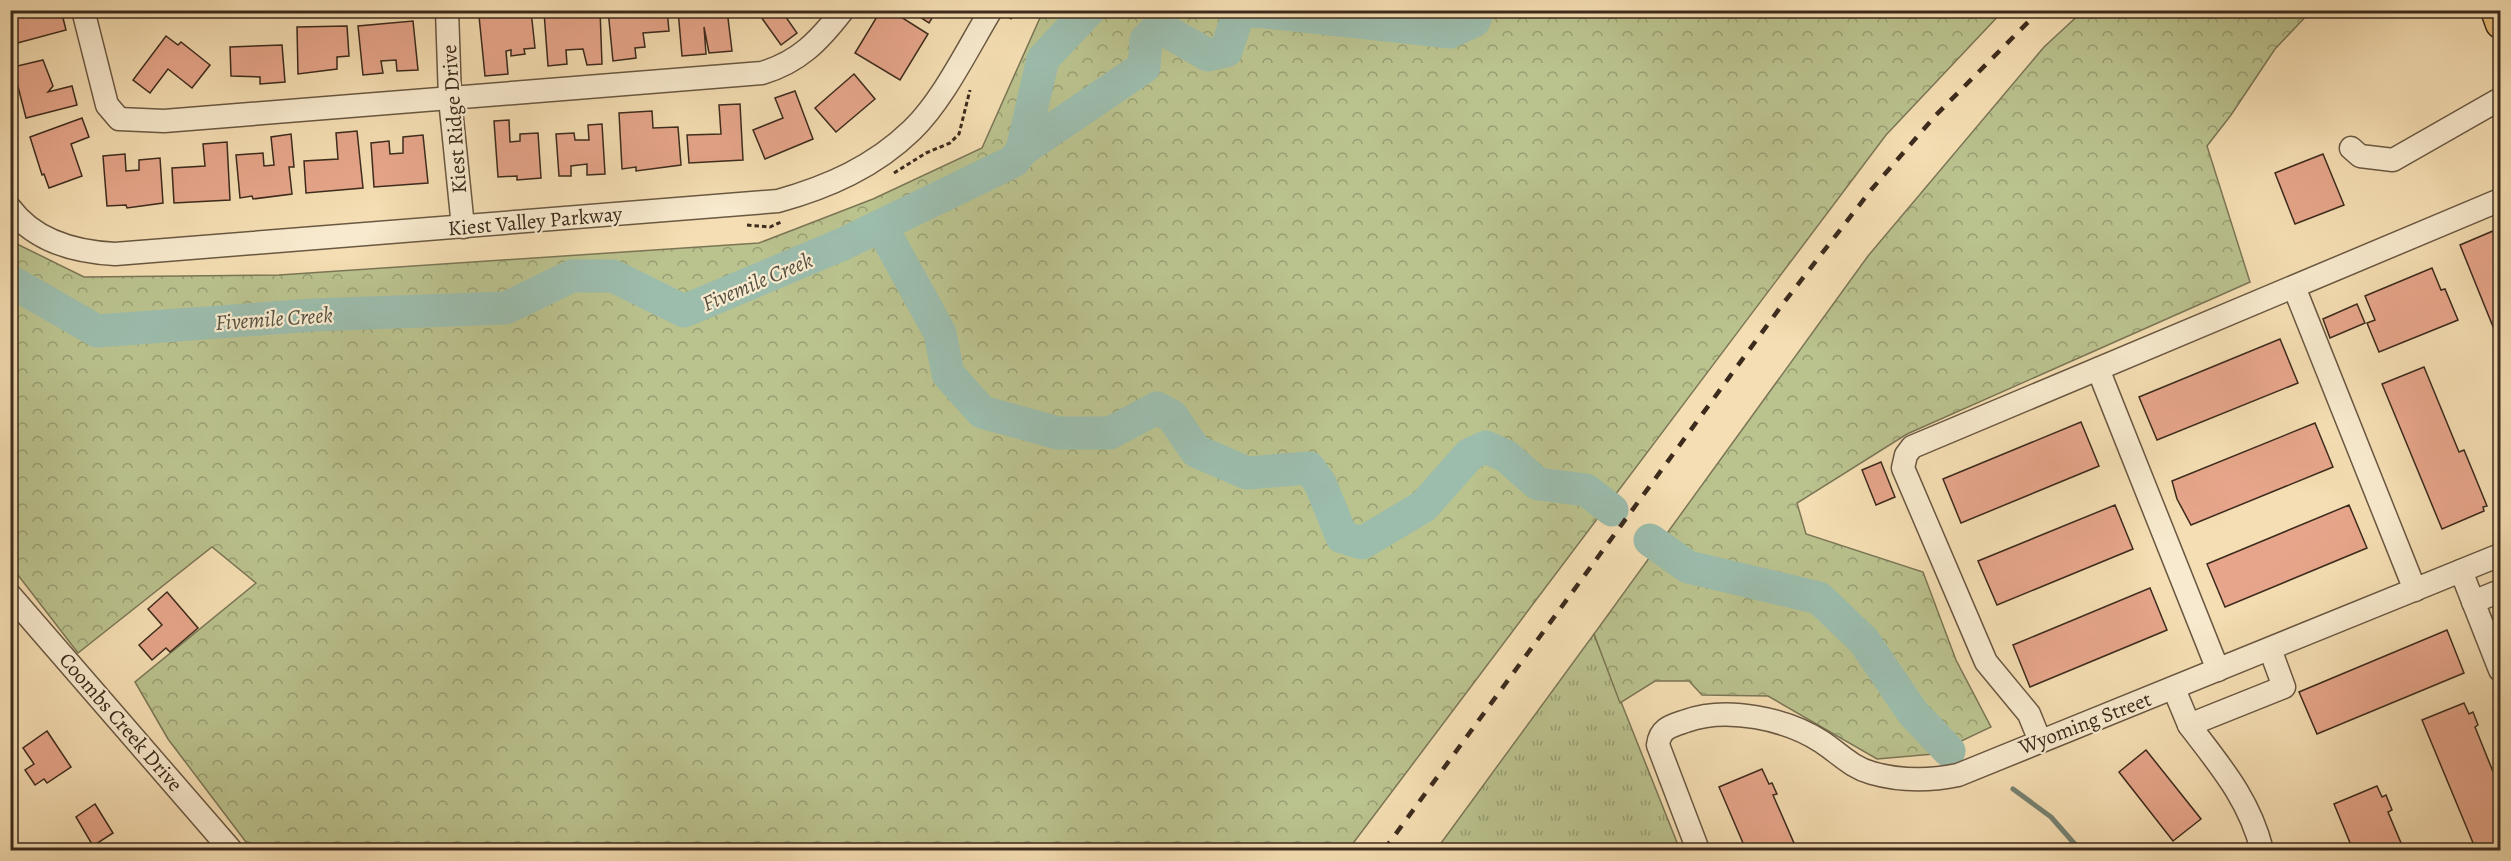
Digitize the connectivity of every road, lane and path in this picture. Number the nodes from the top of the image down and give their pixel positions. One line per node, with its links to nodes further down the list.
1 (83, 10): 7 (street)
2 (447, 10): 7 (street, Kiest Ridge Drive)
3 (843, 10): 7 (street)
4 (991, 10): 12 (street, Kiest Valley Parkway)
5 (2495, 10): 6 (main road)
6 (2500, 24)
7 (450, 99): 12 (street, Kiest Ridge Drive)
8 (2500, 99): 9 (street)
9 (2351, 148)
10 (2500, 200): 13 (street)
11 (10, 208): 12 (street, Kiest Valley Parkway)
12 (463, 227)
13 (2294, 287): 14 (street); 17 (street)
14 (2098, 369): 22 (street); 26 (street)
15 (2500, 555): 16 (street, Wyoming Street)
16 (2461, 571): 17 (street, Wyoming Street); 20 (street)
17 (2415, 590): 21 (street, Wyoming Street)
18 (2500, 591): 20 (street)
19 (10, 595): 27 (street, Coombs Creek Drive)
20 (2473, 602): 23 (street)
21 (2270, 649): 22 (street, Wyoming Street); 25 (street)
22 (2218, 670): 24 (street, Wyoming Street)
23 (2500, 670)
24 (2174, 689): 25 (street); 26 (street, Wyoming Street)
25 (2190, 725): 29 (street)
26 (2040, 741): 28 (street, Wyoming Street)
27 (231, 850)
28 (1698, 850)
29 (2262, 850)

